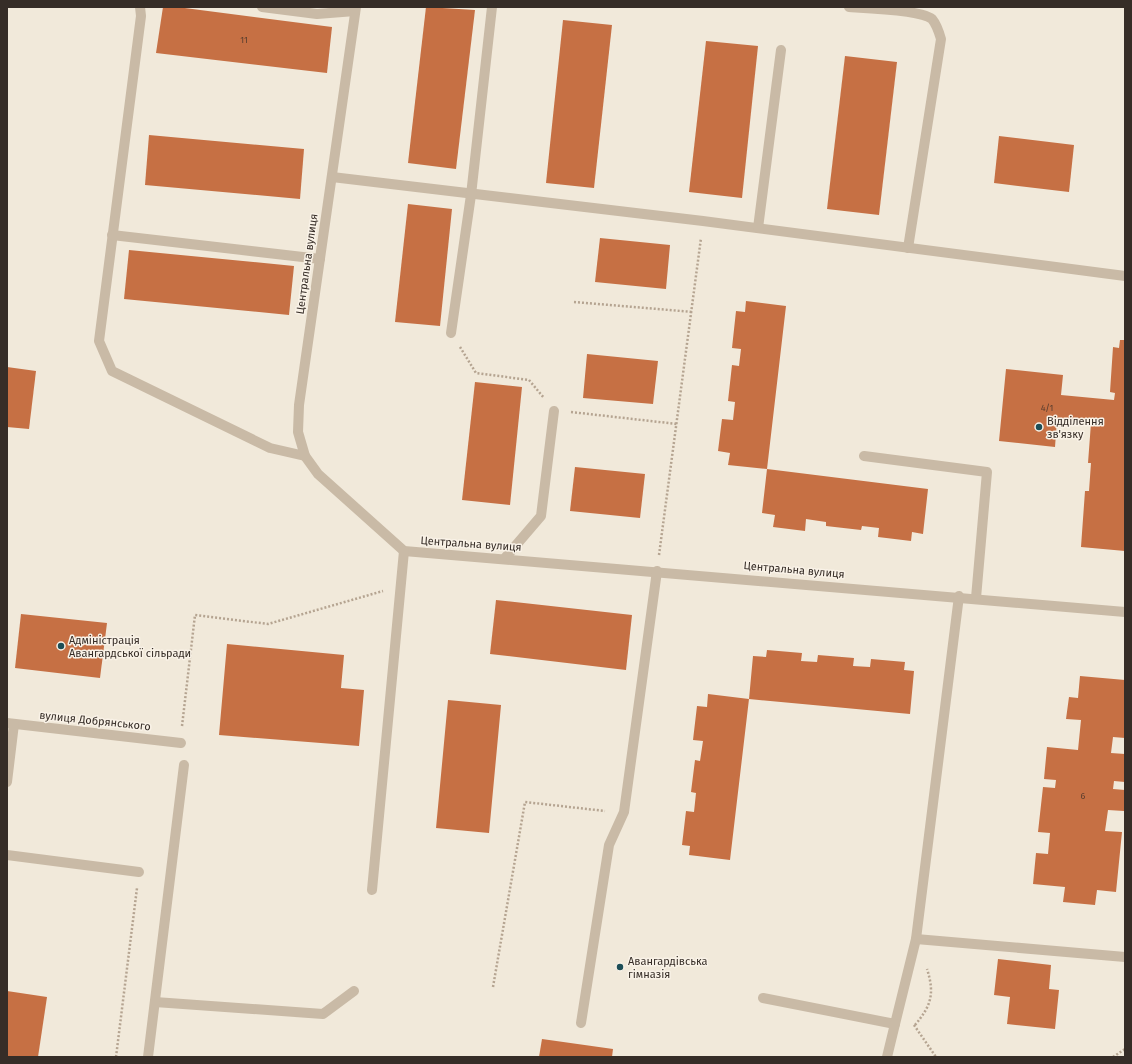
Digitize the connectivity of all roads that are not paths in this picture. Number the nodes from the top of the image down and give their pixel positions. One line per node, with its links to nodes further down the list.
1 (140, 7): 10 (street)
2 (262, 7): 5 (street)
3 (492, 7): 8 (street)
4 (850, 7): 11 (street)
5 (356, 9): 7 (street, Центральна вулиця)
6 (781, 50): 9 (street)
7 (332, 177): 8 (street); 12 (street, Центральна вулиця)
8 (471, 195): 9 (street); 14 (street)
9 (758, 228): 11 (street)
10 (112, 235): 12 (street); 16 (street)
11 (908, 248): 13 (street)
12 (320, 259): 16 (street, Центральна вулиця)
13 (1125, 276)
14 (451, 333)
15 (554, 411): 19 (street)
16 (305, 456): 18 (street, Центральна вулиця)
17 (864, 456): 22 (street)
18 (404, 551): 19 (street, Центральна вулиця); 30 (street)
19 (505, 558): 20 (street, Центральна вулиця)
20 (657, 571): 21 (street, Центральна вулиця); 36 (street)
21 (960, 596): 22 (street, Центральна вулиця); 31 (street)
22 (976, 598): 23 (street, Центральна вулиця)
23 (1125, 612)
24 (11, 724): 25 (street, вулиця Добрянського); 27 (street)
25 (181, 743)
26 (184, 765): 35 (street)
27 (7, 782)
28 (7, 855): 29 (street)
29 (139, 872)
30 (372, 890)
31 (916, 939): 32 (street); 37 (street)
32 (1125, 957)
33 (354, 991): 35 (street)
34 (763, 998): 37 (street)
35 (155, 1002): 38 (street)
36 (581, 1023)
37 (895, 1024): 39 (street)
38 (148, 1057)
39 (887, 1057)

